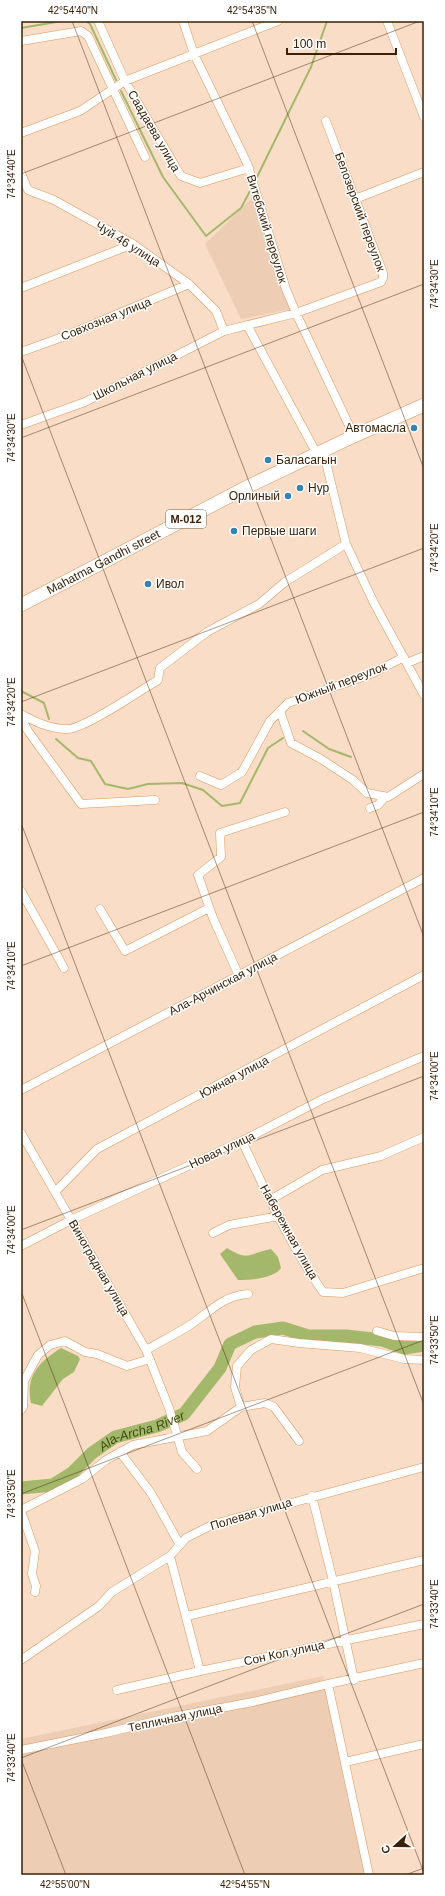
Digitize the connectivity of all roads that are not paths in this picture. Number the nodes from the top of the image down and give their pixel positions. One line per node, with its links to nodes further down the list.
1 (98, 21): 7 (street, Саадаева улица)
2 (183, 21): 6 (street, Витебский переулок)
3 (278, 21): 6 (street)
4 (387, 21): 9 (street)
5 (21, 41): 8 (street)
6 (194, 54): 7 (street); 13 (street, Витебский переулок)
7 (125, 81): 8 (street); 13 (street, Саадаева улица)
8 (113, 90): 11 (street); 12 (street)
9 (424, 117)
10 (326, 121): 17 (street, Белозерский переулок)
11 (21, 134)
12 (145, 157)
13 (248, 168): 21 (street, Витебский переулок)
14 (424, 172): 17 (street)
15 (21, 173): 16 (street, Чуй 46 улица)
16 (24, 191): 18 (street, Чуй 46 улица)
17 (355, 199): 21 (street, Белозерский переулок)
18 (133, 244): 19 (street, Чуй 46 улица); 20 (street)
19 (190, 284): 23 (street, Чуй 46 улица); 24 (street, Совхозная улица)
20 (21, 288)
21 (296, 313): 22 (street, Белозерский переулок); 27 (street, Витебский переулок)
22 (247, 325): 23 (street, Школьная улица); 28 (street)
23 (224, 330): 26 (street, Школьная улица)
24 (21, 352)
25 (424, 405): 27 (main road, Mahatma Gandhi street)
26 (21, 425)
27 (354, 436): 28 (main road, Mahatma Gandhi street / М-012)
28 (320, 452): 29 (street); 30 (main road, Mahatma Gandhi street / М-012)
29 (346, 544): 32 (street); 35 (street)
30 (21, 606)
31 (424, 656): 32 (street, Южный переулок)
32 (406, 660): 33 (street); 34 (street, Южный переулок)
33 (424, 695)
34 (280, 711): 38 (street, Южный переулок); 39 (street)
35 (21, 714)
36 (21, 718): 40 (street)
37 (424, 774): 39 (street)
38 (200, 776)
39 (385, 797): 41 (street)
40 (155, 800)
41 (370, 808)
42 (285, 812): 45 (street)
43 (424, 878): 49 (street, Ала-Арчинская улица)
44 (21, 891): 47 (street)
45 (209, 908): 46 (street); 49 (street)
46 (100, 909)
47 (64, 968)
48 (424, 975): 55 (street, Южная улица)
49 (240, 976): 51 (street, Ала-Арчинская улица)
50 (424, 1056): 54 (street, Новая улица)
51 (21, 1090)
52 (21, 1133): 55 (street, Виноградная улица)
53 (424, 1137): 56 (street)
54 (242, 1141): 56 (street, Набережная улица); 58 (street, Новая улица)
55 (55, 1192): 58 (street, Виноградная улица)
56 (270, 1200): 57 (street, Набережная улица)
57 (279, 1216): 59 (street); 61 (street, Набережная улица)
58 (71, 1220): 60 (street, Новая улица); 65 (street, Виноградная улица)
59 (213, 1233)
60 (21, 1246)
61 (424, 1268)
62 (248, 1294): 65 (street)
63 (377, 1331): 64 (street)
64 (424, 1337)
65 (146, 1350): 66 (street, Виноградная улица)
66 (150, 1359): 69 (street); 70 (street, Виноградная улица)
67 (424, 1360): 68 (street)
68 (241, 1407): 70 (street); 71 (street)
69 (21, 1410)
70 (178, 1437): 72 (street); 74 (street, Виноградная улица)
71 (300, 1441)
72 (120, 1452): 76 (street); 77 (street)
73 (424, 1467): 75 (street, Полевая улица)
74 (197, 1469)
75 (312, 1496): 77 (street, Полевая улица); 80 (street)
76 (21, 1510): 81 (street)
77 (180, 1545): 78 (street, Полевая улица)
78 (170, 1556): 82 (street); 85 (street, Полевая улица)
79 (424, 1560): 80 (street)
80 (333, 1581): 82 (street); 84 (street)
81 (35, 1592)
82 (186, 1616): 87 (street)
83 (424, 1624): 84 (street, Сон Кол улица)
84 (346, 1641): 87 (street, Сон Кол улица); 88 (street)
85 (21, 1660)
86 (424, 1663): 88 (street, Тепличная улица)
87 (200, 1671): 90 (street, Сон Кол улица)
88 (354, 1680): 89 (street, Тепличная улица)
89 (328, 1684): 92 (street, Тепличная улица); 93 (street)
90 (117, 1690)
91 (424, 1744): 93 (street)
92 (21, 1750)
93 (345, 1762): 94 (street)
94 (369, 1875)

